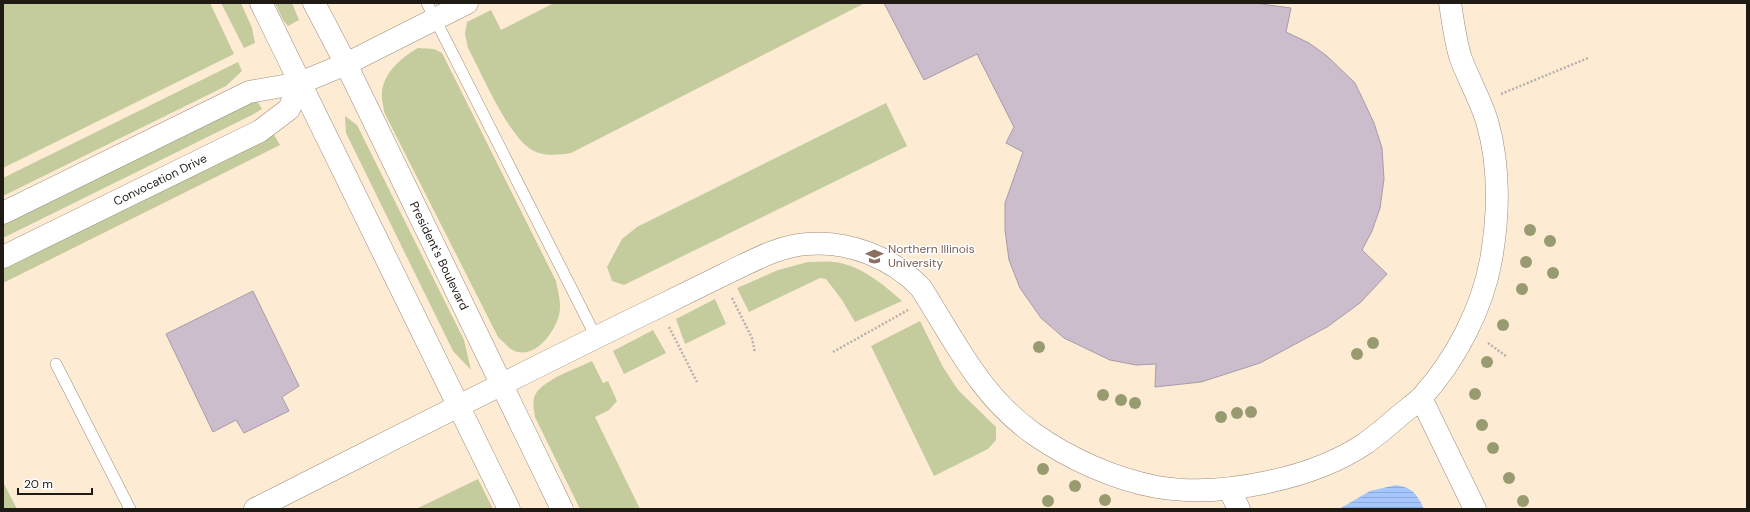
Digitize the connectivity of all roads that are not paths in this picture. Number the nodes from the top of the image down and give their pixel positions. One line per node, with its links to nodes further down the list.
1 (260, 3): 7 (street)
2 (314, 3): 6 (street, President's Boulevard)
3 (467, 3): 5 (street)
4 (1450, 3): 13 (street)
5 (430, 11): 6 (street); 10 (lane)
6 (346, 64): 7 (street); 12 (street, President's Boulevard)
7 (300, 83): 8 (street); 9 (street, Convocation Drive); 14 (street)
8 (3, 213)
9 (3, 257)
10 (596, 337): 12 (street); 15 (street)
11 (56, 364): 16 (lane)
12 (501, 385): 14 (street); 19 (street, President's Boulevard)
13 (1420, 398): 15 (street); 21 (street)
14 (458, 407): 17 (street); 18 (street)
15 (1229, 489): 20 (street)
16 (130, 509)
17 (255, 509)
18 (508, 509)
19 (562, 509)
20 (1239, 509)
21 (1475, 509)

